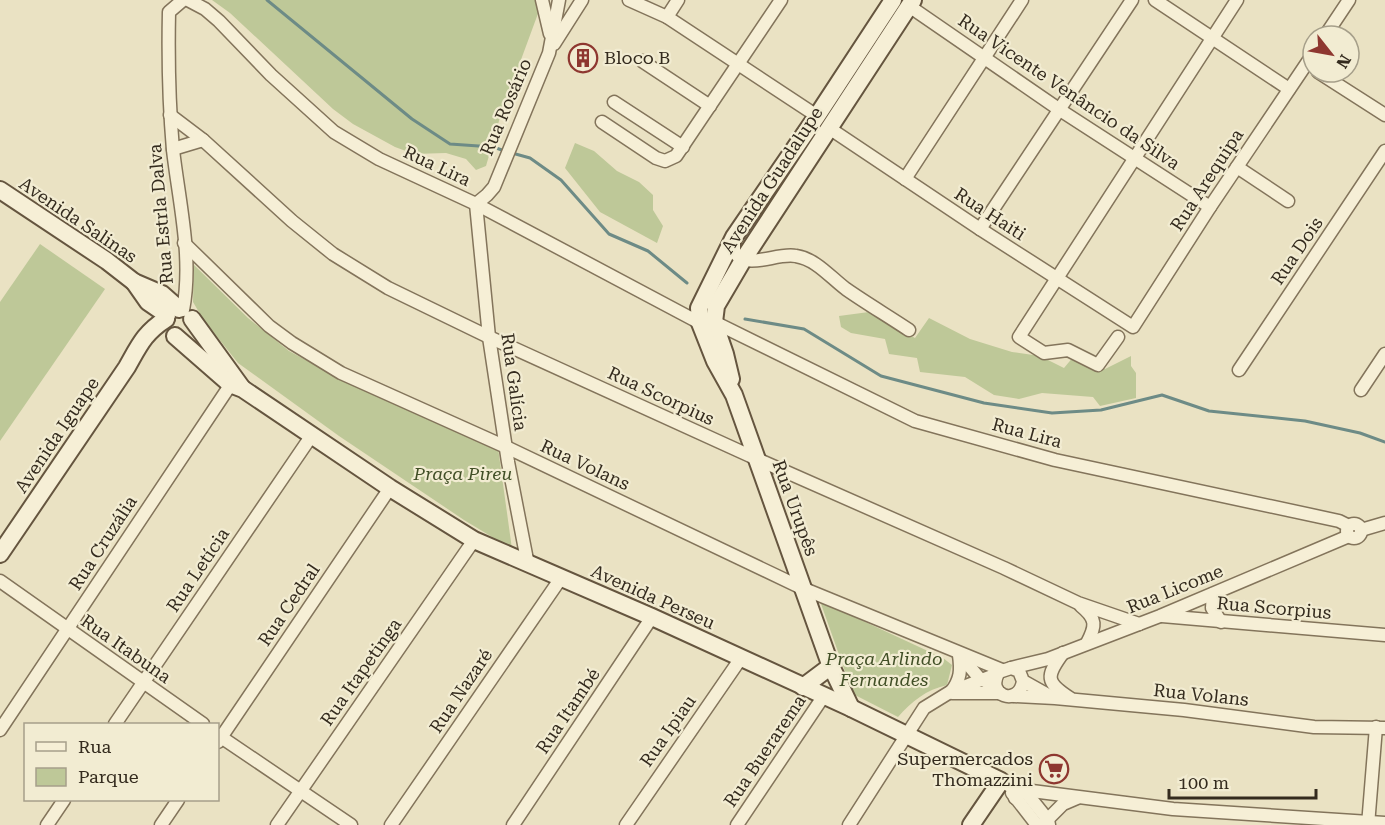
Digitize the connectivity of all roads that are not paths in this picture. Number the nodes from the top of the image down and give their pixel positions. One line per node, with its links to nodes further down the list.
1 (183, 0): 30 (street, Rua Estrla Dalva)
2 (188, 0): 43 (street, Rua Lira)
3 (542, 0): 19 (street)
4 (559, 0): 19 (street, Rua Rosário)
5 (582, 0): 20 (street, Rua Rosário)
6 (629, 0): 16 (street, Rua Haiti)
7 (678, 0): 16 (street)
8 (781, 0): 23 (street)
9 (893, 0): 33 (street, Avenida Guadalupe)
10 (1022, 0): 21 (street)
11 (1132, 0): 29 (street)
12 (1155, 0): 18 (street)
13 (1237, 0): 18 (street)
14 (1349, 0): 17 (street)
15 (911, 3): 21 (street, Rua Vicente Venâncio da Silva); 33 (street, Avenida Guadalupe)
16 (667, 17): 23 (street, Rua Haiti)
17 (1333, 24)
18 (1212, 37): 26 (street); 38 (street)
19 (551, 39): 20 (street, Rua Rosário)
20 (549, 52): 43 (street, Rua Rosário)
21 (985, 58): 29 (street, Rua Vicente Venâncio da Silva); 40 (street)
22 (642, 61): 28 (street)
23 (738, 64): 28 (street); 33 (street, Rua Haiti)
24 (1301, 74): 26 (street, Rua Arequipa)
25 (1337, 84): 31 (street)
26 (1289, 89): 39 (street, Rua Arequipa)
27 (614, 102): 35 (street)
28 (710, 106): 35 (street)
29 (1060, 110): 38 (street, Rua Vicente Venâncio da Silva); 45 (street)
30 (170, 115): 34 (street, Rua Scorpius); 36 (street, Rua Estrla Dalva)
31 (1385, 115)
32 (602, 122): 35 (street)
33 (823, 122): 40 (street, Rua Haiti); 46 (street, Avenida Guadalupe); 48 (street, Avenida Guadalupe)
34 (203, 140): 36 (street); 54 (street, Rua Scorpius)
35 (683, 147)
36 (173, 149): 47 (street, Rua Estrla Dalva)
37 (1385, 151): 57 (street, Rua Dois)
38 (1135, 158): 44 (street, Rua Vicente Venâncio da Silva); 49 (street)
39 (1237, 167): 42 (street); 44 (street, Rua Arequipa)
40 (905, 179): 45 (street, Rua Haiti)
41 (0, 190): 50 (street, Avenida Salinas)
42 (1288, 201)
43 (476, 204): 51 (street, Rua Lira); 54 (street, Rua Galícia)
44 (1210, 207): 52 (street, Rua Arequipa)
45 (980, 230): 49 (street, Rua Haiti)
46 (734, 237): 48 (street); 51 (street, Avenida Guadalupe)
47 (184, 243): 50 (street, Rua Estrla Dalva); 61 (street, Rua Volans)
48 (743, 260): 51 (street, Avenida Guadalupe); 53 (street)
49 (1057, 278): 52 (street, Rua Haiti); 55 (street)
50 (176, 320): 58 (street, Avenida Perseu); 58 (street, Avenida Perseu); 67 (street, Avenida Iguape)
51 (707, 322): 62 (street, Rua Urupês); 65 (street, Rua Lira)
52 (1133, 327)
53 (909, 330)
54 (489, 337): 61 (street, Rua Galícia); 62 (street, Rua Scorpius)
55 (1118, 337)
56 (1385, 354): 59 (street)
57 (1239, 370)
58 (236, 383): 60 (street, Avenida Perseu); 78 (street, Rua Cruzália)
59 (1361, 390)
60 (312, 435): 63 (street, Avenida Perseu); 89 (street, Rua Letícia)
61 (506, 447): 68 (street, Rua Galícia); 71 (street, Rua Volans)
62 (757, 459): 71 (street, Rua Urupês); 73 (street, Rua Scorpius)
63 (390, 488): 66 (street, Avenida Perseu); 102 (street, Rua Cedral)
64 (1385, 523): 65 (street, Rua Licome)
65 (1349, 531): 72 (street, Rua Licome)
66 (474, 540): 68 (street, Avenida Perseu); 104 (street, Rua Itapetinga)
67 (0, 554)
68 (528, 565): 69 (street, Avenida Perseu)
69 (561, 578): 75 (street, Avenida Perseu); 115 (street, Rua Nazaré)
70 (0, 581): 78 (street, Rua Itabuna)
71 (802, 588): 82 (street, Rua Volans); 85 (street, Rua Urupês)
72 (1213, 594): 74 (street, Rua Licome); 76 (street)
73 (1078, 603): 77 (street, Rua Scorpius); 80 (street)
74 (1160, 616): 76 (street, Rua Scorpius); 77 (street, Rua Licome)
75 (652, 617): 83 (street, Avenida Perseu); 116 (street, Rua Itambé)
76 (1221, 622): 79 (street, Rua Scorpius)
77 (1140, 624): 80 (street, Rua Licome)
78 (67, 630): 89 (street, Rua Itabuna); 100 (street, Rua Cruzália)
79 (1385, 635)
80 (1087, 643): 81 (street, Rua Licome)
81 (1063, 653): 84 (street, Rua Licome); 95 (street)
82 (959, 654): 86 (street, Rua Volans); 87 (street); 91 (street)
83 (741, 658): 90 (street, Avenida Perseu); 117 (street, Rua Ipiau)
84 (1048, 659): 86 (street, Rua Licome); 88 (street)
85 (830, 663): 90 (street); 96 (street, Rua Urupês)
86 (1001, 678): 87 (street); 88 (street); 91 (street); 92 (street, Rua Volans)
87 (980, 679): 91 (street)
88 (1023, 680): 92 (street); 94 (street)
89 (143, 683): 97 (street, Rua Letícia); 98 (street, Rua Itabuna)
90 (802, 687): 93 (street, Avenida Perseu)
91 (950, 693): 101 (street)
92 (1014, 696): 94 (street, Rua Volans)
93 (823, 697): 96 (street, Avenida Perseu); 118 (street, Rua Buerarema)
94 (1055, 698): 95 (street, Rua Volans)
95 (1073, 701): 99 (street, Rua Volans)
96 (851, 708): 101 (street, Avenida Perseu)
97 (116, 723)
98 (202, 723)
99 (1381, 727): 108 (street)
100 (0, 730)
101 (908, 735): 103 (street, Avenida Perseu); 119 (street)
102 (219, 738): 104 (street)
103 (1012, 789): 105 (street); 110 (street, Avenida Perseu); 120 (street)
104 (300, 792): 113 (street, Rua Itapetinga); 114 (street)
105 (1078, 797): 108 (street); 110 (street)
106 (63, 801): 111 (street)
107 (177, 801): 112 (street)
108 (1368, 823): 109 (street)
109 (1385, 823)
110 (1044, 824)
111 (47, 825)
112 (161, 825)
113 (277, 825)
114 (351, 825)
115 (391, 825)
116 (513, 825)
117 (626, 825)
118 (737, 825)
119 (849, 825)
120 (971, 825)

